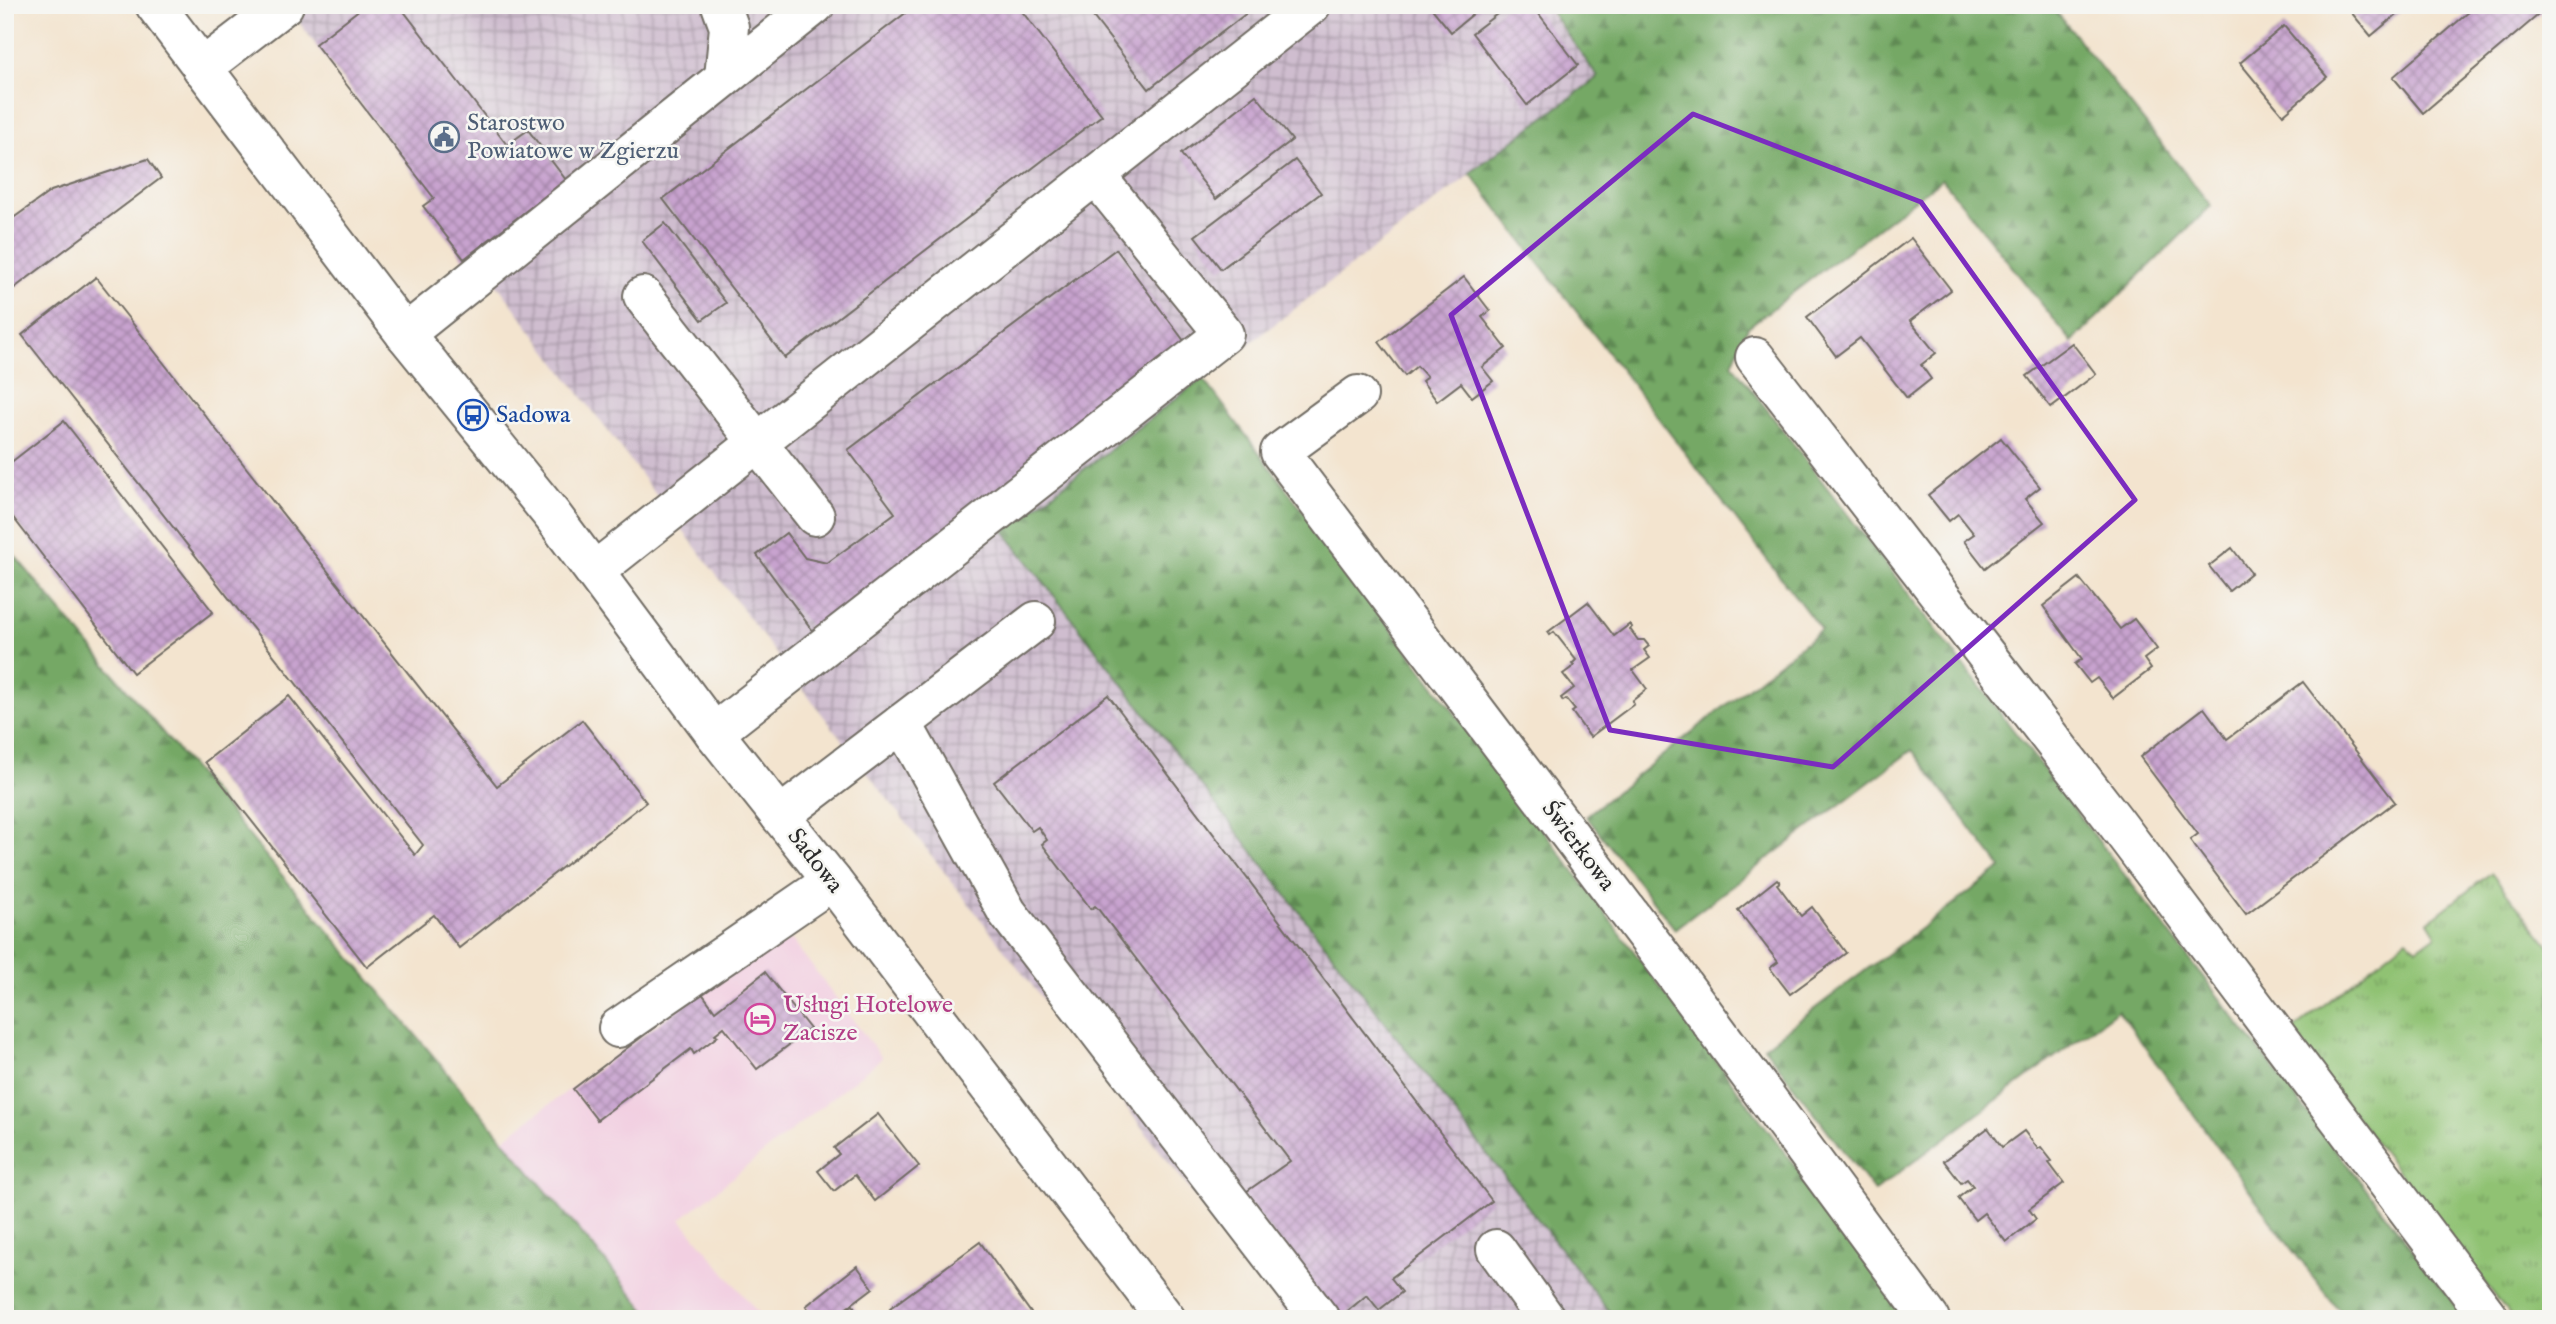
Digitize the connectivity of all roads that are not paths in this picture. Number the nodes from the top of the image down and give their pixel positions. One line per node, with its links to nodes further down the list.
1 (155, 5): 6 (street, Sadowa)
2 (284, 5): 6 (street)
3 (722, 5): 7 (street)
4 (815, 5): 7 (street)
5 (1311, 5): 8 (street)
6 (202, 68): 10 (street, Sadowa)
7 (724, 77): 10 (street)
8 (1096, 176): 13 (street); 18 (street)
9 (643, 296): 13 (street)
10 (405, 334): 15 (street, Sadowa)
11 (1755, 358): 27 (street)
12 (1358, 394): 26 (street, Świerkowa)
13 (758, 442): 14 (street); 15 (street)
14 (815, 516)
15 (595, 571): 18 (street, Sadowa)
16 (1036, 621): 17 (street)
17 (902, 723): 19 (street); 24 (street)
18 (714, 733): 19 (street, Sadowa)
19 (780, 816): 20 (street, Sadowa)
20 (832, 881): 21 (street); 23 (street, Sadowa)
21 (618, 1028)
22 (1496, 1249): 25 (street)
23 (1166, 1319)
24 (1320, 1319)
25 (1546, 1319)
26 (1930, 1319)
27 (2490, 1319)

